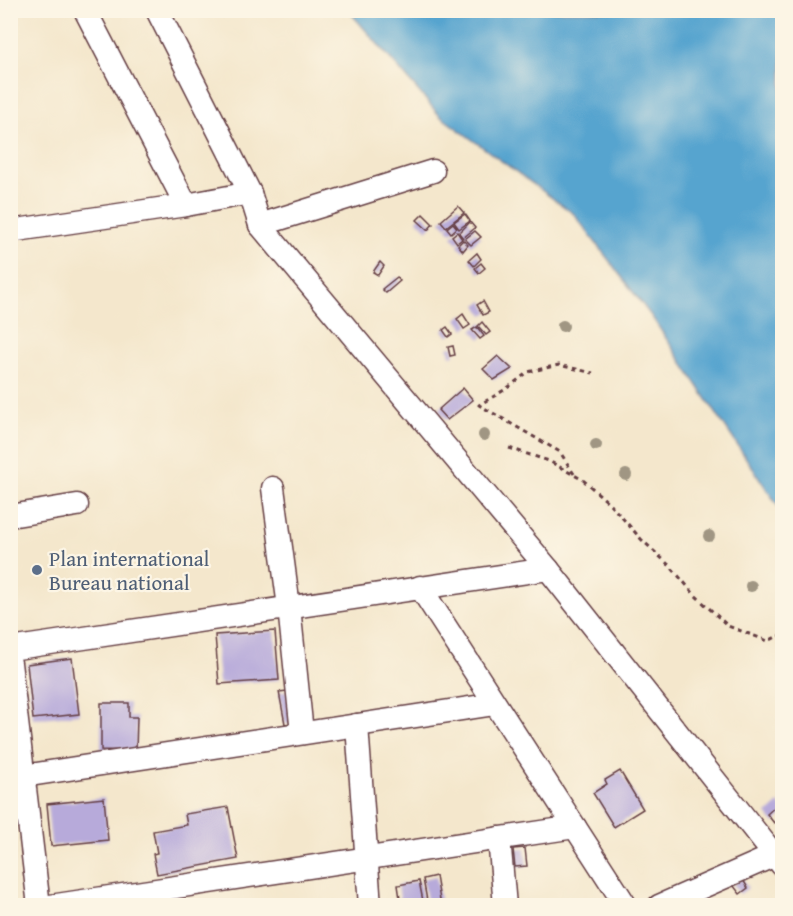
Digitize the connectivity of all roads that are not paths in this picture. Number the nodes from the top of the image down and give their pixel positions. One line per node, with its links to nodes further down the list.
1 (85, 10): 5 (street)
2 (157, 10): 4 (street)
3 (433, 171): 6 (street)
4 (250, 193): 5 (street); 6 (street)
5 (186, 205): 7 (street)
6 (260, 225): 11 (street)
7 (10, 231)
8 (273, 488): 13 (street)
9 (76, 505): 10 (street)
10 (10, 516)
11 (548, 569): 12 (street); 23 (street)
12 (420, 587): 13 (street); 16 (street)
13 (289, 607): 14 (street); 18 (street)
14 (10, 649)
15 (10, 663): 19 (street)
16 (495, 704): 17 (street); 20 (street)
17 (357, 725): 18 (street); 22 (street)
18 (302, 733): 19 (street)
19 (15, 782): 24 (street); 25 (street)
20 (575, 827): 21 (street); 29 (street)
21 (499, 838): 22 (street); 28 (street)
22 (367, 858): 26 (street); 27 (street)
23 (779, 860): 30 (street)
24 (25, 906)
25 (39, 906)
26 (50, 906)
27 (370, 906)
28 (505, 906)
29 (626, 906)
30 (659, 906)

